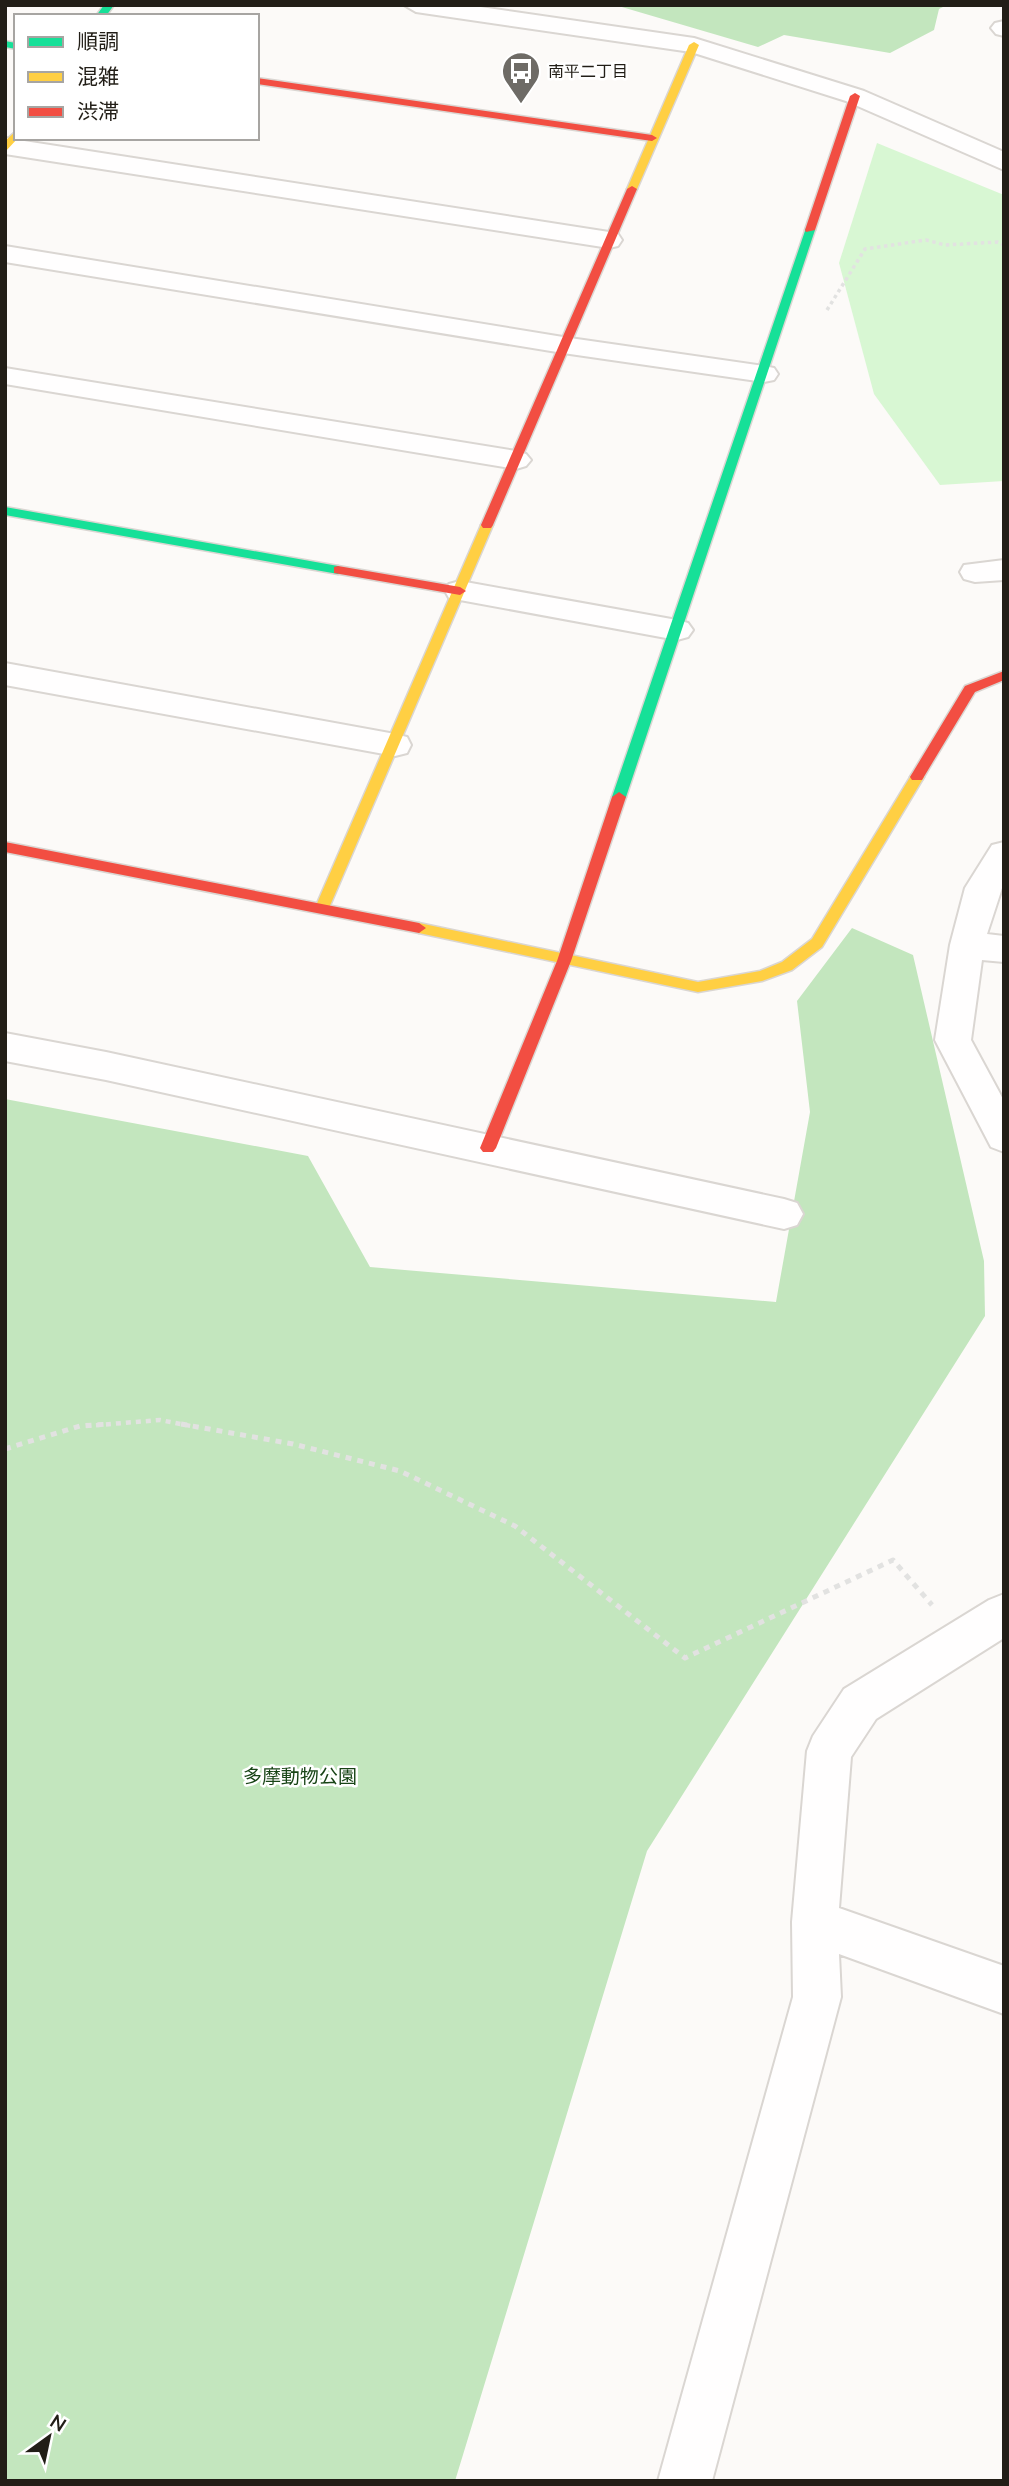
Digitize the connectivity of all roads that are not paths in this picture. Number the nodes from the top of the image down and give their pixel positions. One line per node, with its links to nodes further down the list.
1 (416, 5): 2 (street)
2 (694, 44): 4 (street); 5 (street)
3 (259, 81): 5 (street)
4 (855, 96): 7 (street); 11 (street)
5 (652, 138): 8 (street)
6 (8, 144): 8 (street)
7 (1004, 162)
8 (609, 240): 10 (street)
9 (5, 254): 10 (street)
10 (563, 345): 11 (street); 13 (street)
11 (764, 374): 16 (street)
12 (5, 376): 13 (street)
13 (516, 460): 15 (street)
14 (5, 511): 15 (street)
15 (460, 591): 16 (street); 19 (street)
16 (677, 629): 25 (street)
17 (5, 674): 19 (street)
18 (1004, 675): 25 (street)
19 (395, 745): 22 (street)
20 (5, 847): 22 (street)
21 (1004, 854): 23 (street)
22 (322, 908): 25 (street)
23 (967, 945): 24 (street); 27 (street)
24 (1004, 949)
25 (564, 961): 28 (street)
26 (5, 1047): 28 (street)
27 (1004, 1137)
28 (488, 1148): 29 (street)
29 (785, 1214)
30 (995, 1619): 31 (street)
31 (816, 1922): 32 (street); 33 (street)
32 (1004, 1990)
33 (685, 2481)

